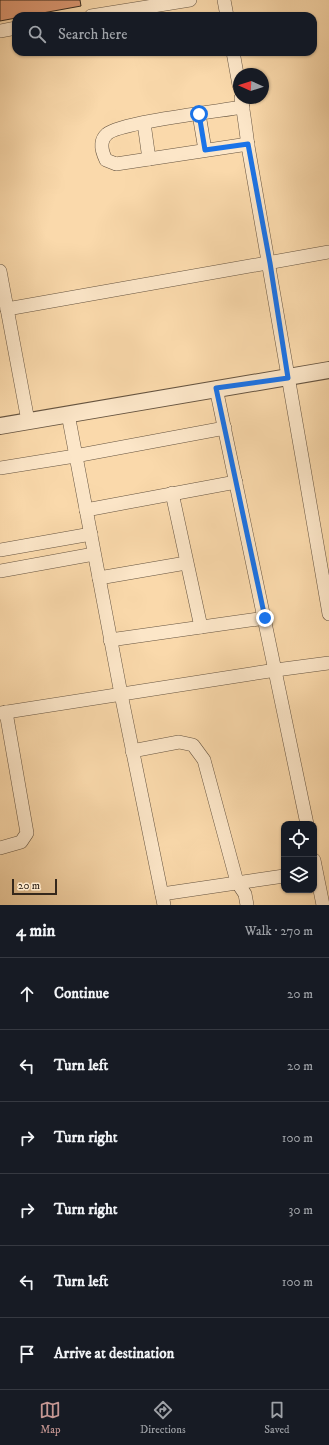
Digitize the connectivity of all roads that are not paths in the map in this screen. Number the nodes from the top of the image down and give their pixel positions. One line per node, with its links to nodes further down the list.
1 (190, 0): 3 (street)
2 (224, 0): 4 (street)
3 (116, 12)
4 (226, 12)
5 (12, 29): 6 (street)
6 (0, 31)
7 (234, 56): 8 (street)
8 (236, 68)
9 (238, 104): 11 (street)
10 (242, 104): 13 (street)
11 (199, 114): 12 (street); 14 (street)
12 (144, 123): 15 (street); 15 (street)
13 (248, 144): 14 (street); 17 (street)
14 (205, 150): 15 (street)
15 (149, 159)
16 (329, 252): 17 (street)
17 (270, 263): 19 (street); 21 (street)
18 (0, 271): 19 (street)
19 (7, 309): 24 (street)
20 (329, 370): 21 (street)
21 (288, 378): 22 (street); 38 (street)
22 (216, 388): 23 (street); 26 (street)
23 (68, 414): 24 (street); 27 (street)
24 (28, 421): 25 (street)
25 (0, 426)
26 (225, 428): 27 (street); 29 (street)
27 (76, 456): 28 (street); 31 (street)
28 (0, 468)
29 (236, 482): 30 (street); 39 (street)
30 (172, 493): 31 (street); 35 (street)
31 (86, 510): 32 (street)
32 (90, 534): 33 (street); 34 (street)
33 (0, 550)
34 (94, 554): 36 (street); 37 (street)
35 (186, 563): 37 (street); 40 (street)
36 (0, 571)
37 (99, 578): 41 (street)
38 (329, 614)
39 (265, 618): 40 (street); 43 (street)
40 (201, 627): 41 (street)
41 (110, 640): 44 (street)
42 (329, 663): 43 (street)
43 (276, 670): 44 (street); 47 (street)
44 (121, 694): 45 (street); 46 (street)
45 (3, 712): 48 (street)
46 (132, 751): 51 (street); 52 (street)
47 (306, 821)
48 (0, 848)
49 (281, 876): 51 (street)
50 (317, 877): 54 (street)
51 (237, 882): 52 (street); 53 (street)
52 (163, 900)
53 (247, 905)
54 (323, 905)

